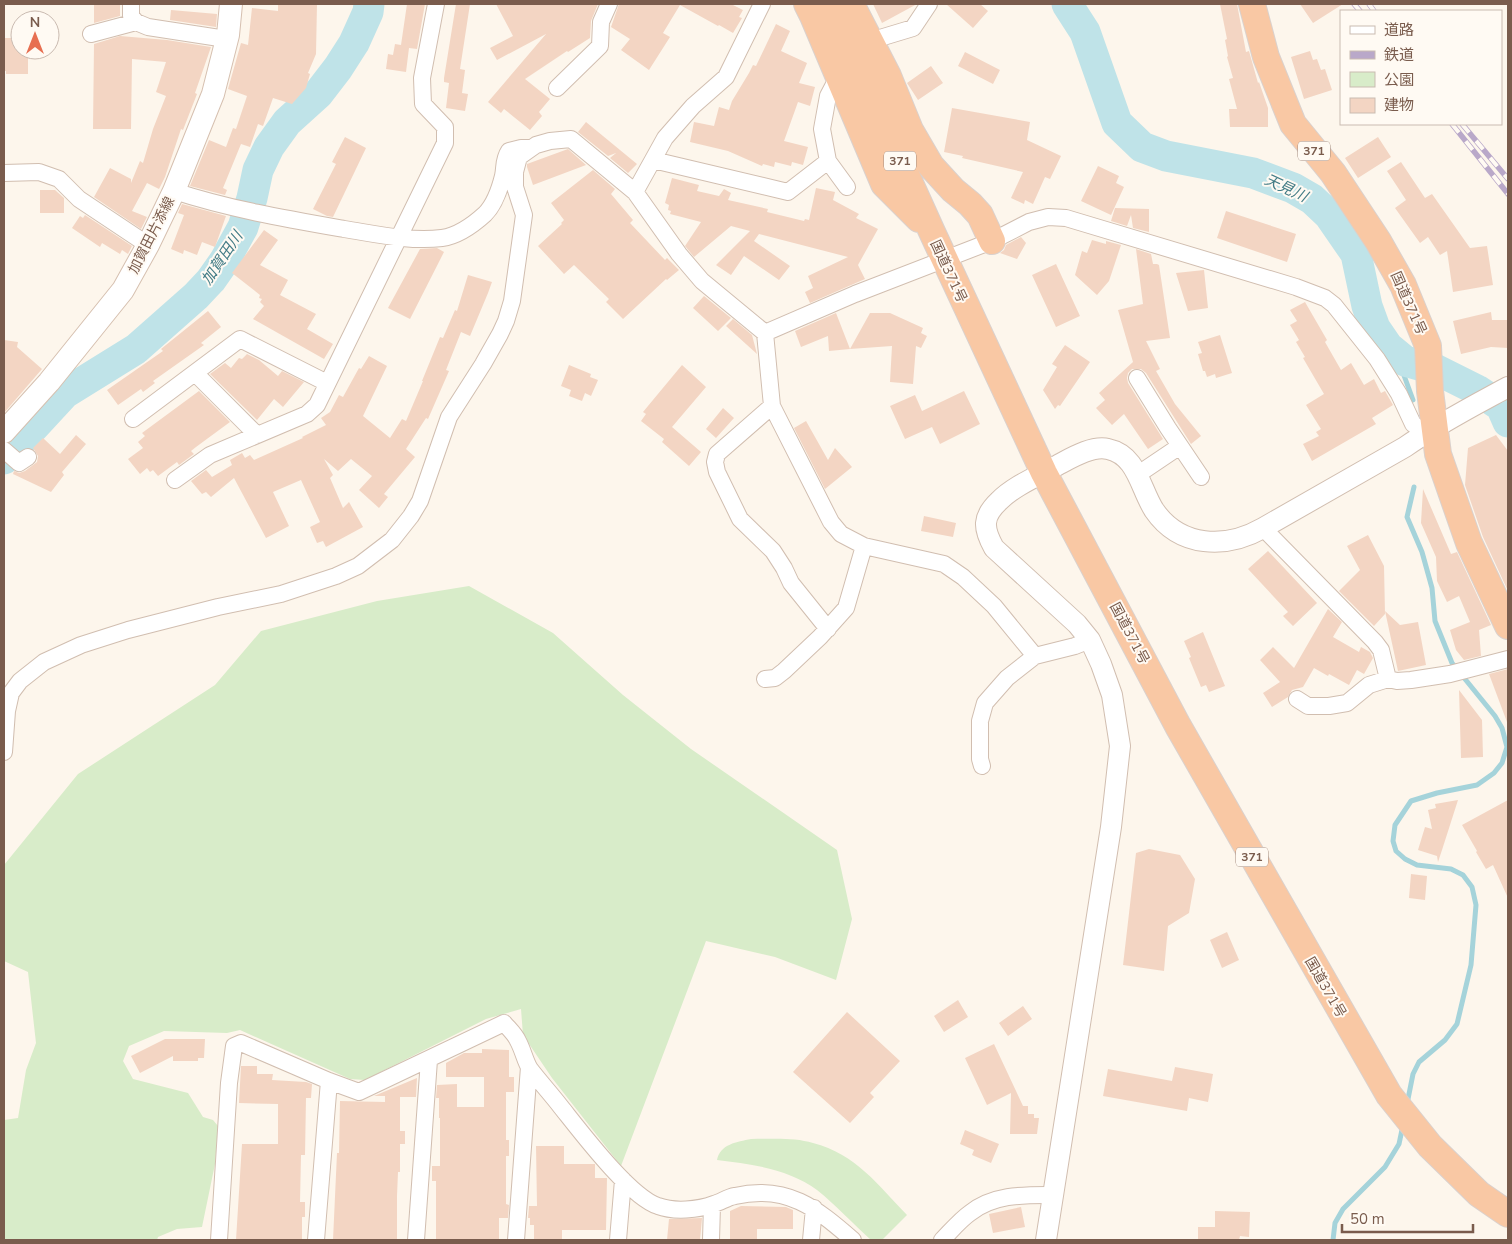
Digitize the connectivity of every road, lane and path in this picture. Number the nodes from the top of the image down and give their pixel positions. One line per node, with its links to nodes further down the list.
1 (131, 4): 11 (street)
2 (231, 4): 13 (main road, 加賀田片添線)
3 (436, 4): 25 (street)
4 (609, 4): 16 (street)
5 (806, 4): 15 (highway, 371)
6 (826, 4): 24 (highway, 国道371号 / 371)
7 (851, 4): 14 (highway, 371)
8 (929, 4): 14 (street)
9 (1252, 4): 36 (highway, 国道371号 / 371)
10 (756, 6): 18 (street)
11 (136, 22): 12 (street); 13 (street)
12 (91, 34)
13 (226, 39): 22 (main road, 加賀田片添線)
14 (870, 41): 26 (highway, 371)
15 (838, 76): 19 (street); 24 (highway, 371)
16 (557, 88)
17 (531, 148): 23 (street); 25 (street); 56 (street)
18 (653, 160): 19 (street); 23 (street)
19 (828, 161): 21 (street)
20 (4, 173): 27 (street)
21 (848, 187)
22 (174, 191): 25 (street); 27 (main road, 加賀田片添線)
23 (635, 192): 29 (street)
24 (932, 232): 28 (highway, 国道371号 / 371)
25 (399, 238): 32 (street)
26 (992, 241): 28 (street); 36 (street)
27 (148, 245): 37 (main road, 加賀田片添線)
28 (944, 259): 29 (street); 42 (highway, 国道371号 / 371)
29 (765, 333): 34 (street)
30 (195, 373): 32 (street); 35 (street); 38 (street)
31 (1137, 378): 39 (street)
32 (327, 383): 38 (street)
33 (1508, 387): 36 (street)
34 (772, 406): 47 (street); 49 (street)
35 (133, 419)
36 (1430, 430): 46 (street); 48 (highway, 国道371号 / 371)
37 (4, 432)
38 (257, 435): 45 (street)
39 (1180, 446): 43 (street); 44 (street)
40 (4, 450): 41 (street)
41 (23, 460)
42 (1044, 473): 43 (street); 50 (street); 65 (highway, 国道371号 / 371)
43 (1137, 475): 46 (street)
44 (1201, 477)
45 (175, 480)
46 (1263, 528): 53 (street)
47 (864, 546): 49 (street); 51 (street)
48 (1508, 626)
49 (828, 629): 54 (street)
50 (1090, 640): 51 (street); 62 (street)
51 (1034, 656): 57 (street)
52 (1508, 659): 53 (street)
53 (1388, 679): 55 (street)
54 (765, 680)
55 (1297, 699)
56 (4, 752)
57 (982, 766)
58 (429, 1060): 59 (street); 60 (street); 68 (street)
59 (529, 1067): 61 (street); 69 (street)
60 (329, 1081): 66 (street); 67 (street)
61 (622, 1180): 63 (street); 70 (street)
62 (1053, 1195): 74 (street); 75 (street)
63 (712, 1205): 64 (street); 71 (street)
64 (814, 1208): 72 (street); 73 (street)
65 (1508, 1214)
66 (219, 1240)
67 (316, 1240)
68 (416, 1240)
69 (516, 1240)
70 (618, 1240)
71 (711, 1240)
72 (811, 1240)
73 (853, 1240)
74 (942, 1240)
75 (1046, 1240)

